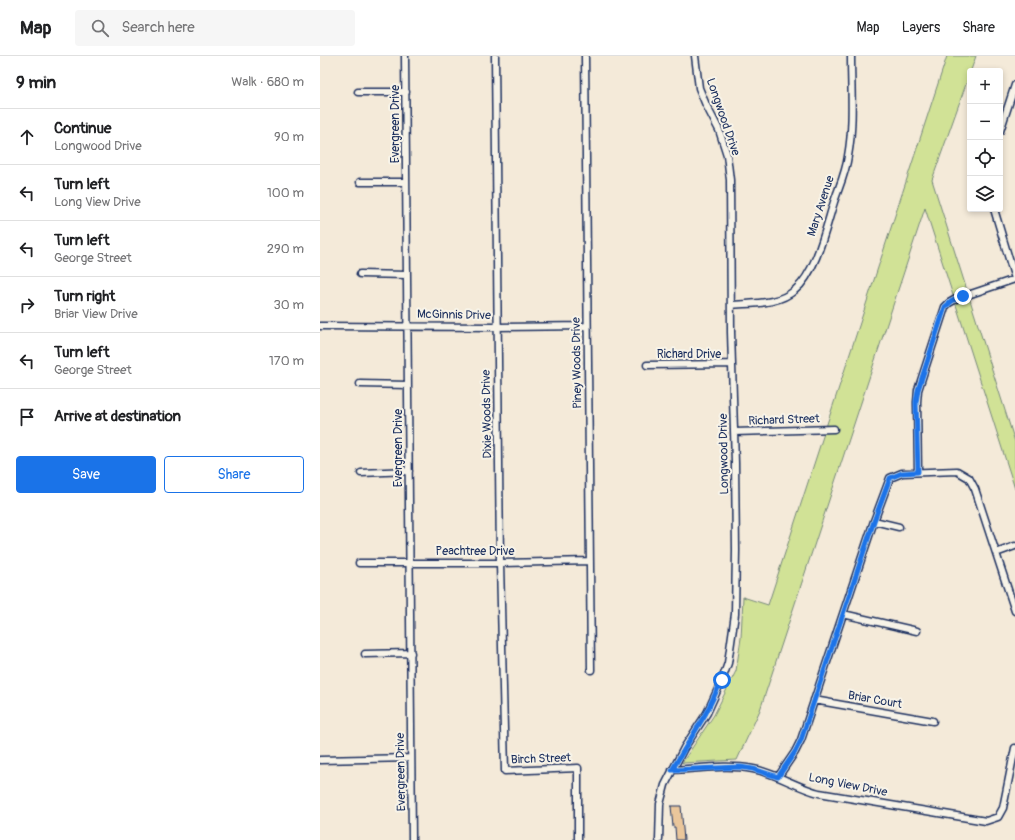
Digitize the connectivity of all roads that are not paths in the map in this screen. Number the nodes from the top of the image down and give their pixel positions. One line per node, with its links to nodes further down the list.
1 (405, 56): 8 (street, Evergreen Drive)
2 (495, 56): 20 (street, Dixie Woods Drive)
3 (585, 56): 19 (street, Piney Woods Drive)
4 (695, 56): 16 (street, Longwood Drive)
5 (851, 56): 16 (street, Mary Avenue)
6 (1015, 85): 9 (street)
7 (358, 92): 8 (street)
8 (406, 92): 11 (street, Evergreen Drive)
9 (1003, 122)
10 (360, 182): 11 (street)
11 (406, 182): 14 (street, Evergreen Drive)
12 (995, 212): 15 (street)
13 (360, 274): 14 (street)
14 (407, 275): 17 (street, Evergreen Drive)
15 (1015, 279): 28 (street)
16 (731, 305): 21 (street, Longwood Drive)
17 (408, 325): 18 (street, McGinnis Drive); 20 (street, McGinnis Drive); 24 (street, Evergreen Drive)
18 (320, 326)
19 (587, 326): 20 (street, McGinnis Drive); 34 (street, Piney Woods Drive)
20 (497, 327): 37 (street, Dixie Woods Drive)
21 (732, 364): 22 (street, Richard Drive); 26 (street, Longwood Drive)
22 (647, 365)
23 (360, 384): 24 (street)
24 (408, 385): 27 (street, Evergreen Drive)
25 (834, 429): 26 (street, Richard Street)
26 (734, 432): 49 (street, Longwood Drive)
27 (409, 471): 29 (street); 35 (street, Evergreen Drive)
28 (918, 472): 30 (street); 33 (street)
29 (361, 473)
30 (874, 521): 31 (street); 39 (street)
31 (899, 527)
32 (1015, 546): 33 (street)
33 (996, 553): 38 (street)
34 (590, 561): 37 (street, Peachtree Drive); 43 (street, Piney Woods Drive)
35 (410, 562): 36 (street, Peachtree Drive); 37 (street, Peachtree Drive); 41 (street, Evergreen Drive)
36 (359, 563)
37 (500, 563): 50 (street, Dixie Woods Drive)
38 (1015, 611)
39 (843, 614): 40 (street); 44 (street)
40 (917, 631)
41 (410, 653): 42 (street); 47 (street, Evergreen Drive)
42 (365, 654)
43 (591, 670)
44 (814, 700): 45 (street, Briar Court); 51 (street)
45 (933, 721)
46 (1015, 748): 51 (street, Long View Drive)
47 (411, 758): 48 (street); 52 (street, Evergreen Drive)
48 (320, 760)
49 (672, 770): 51 (street, Long View Drive); 54 (street, Longwood Drive)
50 (505, 771): 53 (street, Birch Street)
51 (778, 777)
52 (412, 840)
53 (578, 840)
54 (659, 840)

